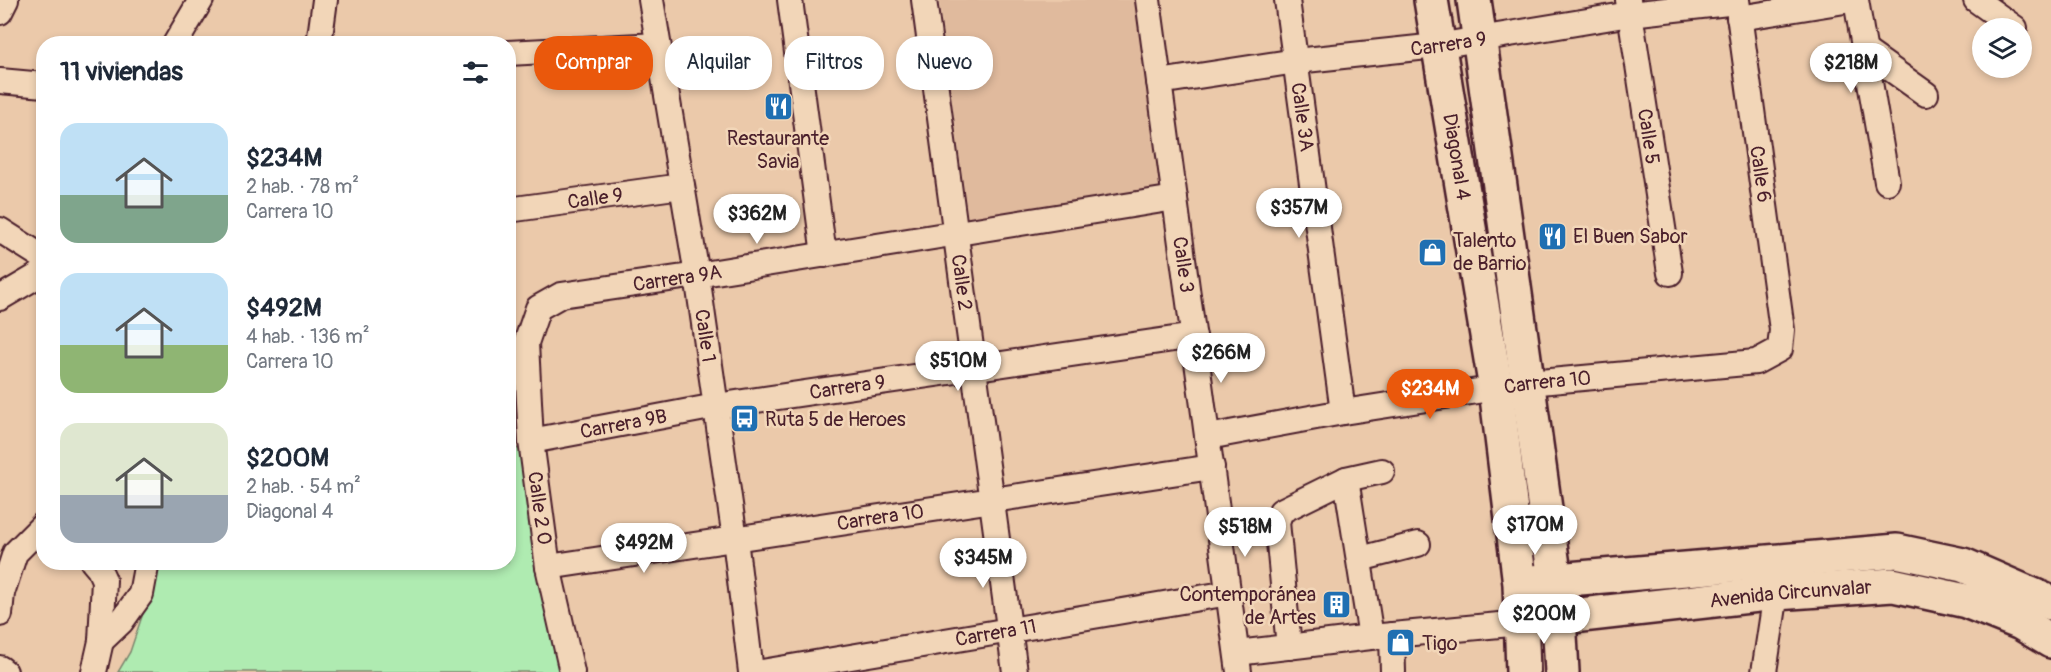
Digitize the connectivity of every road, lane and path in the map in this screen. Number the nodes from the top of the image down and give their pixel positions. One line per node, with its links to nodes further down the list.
1 (6, 0): 16 (street)
2 (326, 0): 19 (street)
3 (651, 0): 21 (street, Calle 1)
4 (790, 0): 37 (street)
5 (924, 0): 35 (street, Calle 2)
6 (1148, 0): 27 (street, Calle 3)
7 (1287, 0): 25 (street, Calle 3A)
8 (1431, 0): 22 (main road, Diagonal 4)
9 (1474, 0): 20 (main road, Diagonal 4)
10 (1851, 0): 15 (street, Carrera 9)
11 (1856, 0): 23 (street)
12 (1976, 0): 17 (street)
13 (195, 1): 18 (street)
14 (1629, 7): 15 (street, Carrera 9); 20 (street, Carrera 9); 38 (street, Calle 5)
15 (1738, 7): 44 (street, Calle 6)
16 (0, 12)
17 (2001, 18)
18 (180, 36)
19 (321, 36)
20 (1481, 38): 22 (street, Carrera 9); 46 (main road, Diagonal 4)
21 (658, 45): 24 (street); 31 (street, Calle 1)
22 (1437, 46): 25 (street, Carrera 9); 47 (main road, Diagonal 4)
23 (1864, 50): 29 (street); 30 (street)
24 (516, 52)
25 (1296, 61): 27 (street, Carrera 9); 49 (street, Calle 3A)
26 (0, 81): 28 (street)
27 (1159, 82): 32 (street, Calle 3)
28 (36, 84)
29 (1926, 94)
30 (1887, 182)
31 (682, 186): 33 (street, Calle 9); 39 (street, Calle 1)
32 (1175, 198): 35 (street, Carrera 9A); 43 (street, Calle 3)
33 (516, 209)
34 (0, 230): 36 (street)
35 (956, 234): 37 (street, Carrera 9A); 45 (street, Calle 2)
36 (36, 253)
37 (824, 255): 39 (street, Carrera 9A)
38 (1670, 273)
39 (697, 276): 42 (street, Carrera 9A); 48 (street, Calle 1)
40 (36, 277): 41 (street)
41 (0, 298)
42 (538, 308): 51 (street, Calle 2 O)
43 (1194, 336): 45 (street, Carrera 9); 50 (street, Calle 3)
44 (1780, 349): 46 (street, Carrera 10)
45 (974, 368): 48 (street, Carrera 9); 55 (street, Calle 2)
46 (1529, 383): 47 (street, Carrera 10); 63 (main road, Diagonal 4)
47 (1496, 389): 49 (street, Carrera 10); 64 (main road, Diagonal 4)
48 (716, 406): 51 (street, Carrera 9B); 57 (street, Calle 1)
49 (1343, 412): 50 (street, Carrera 10)
50 (1208, 437): 52 (street, Calle 3)
51 (531, 441): 60 (street, Calle 2 O)
52 (1212, 466): 55 (street, Carrera 10); 65 (street, Calle 3)
53 (1382, 471): 54 (street)
54 (1346, 479): 59 (street); 75 (street)
55 (992, 501): 57 (street, Carrera 10); 71 (street, Calle 2)
56 (36, 532): 68 (street)
57 (735, 539): 60 (street, Carrera 10); 81 (street, Calle 1)
58 (1418, 544): 59 (street)
59 (1360, 559): 72 (street)
60 (548, 567): 80 (street, Calle 2 O)
61 (100, 570): 73 (street)
62 (146, 570): 73 (street)
63 (1555, 580): 64 (main road, Avenida Circunvalar); 67 (main road, Avenida Circunvalar); 69 (main road, Diagonal 4)
64 (1520, 584): 70 (main road, Diagonal 4)
65 (1229, 593): 71 (street, Carrera 11); 76 (street, Calle 3)
66 (1776, 593): 69 (main road, Avenida Circunvalar); 74 (main road, Avenida Circunvalar); 87 (street)
67 (2051, 603)
68 (0, 614)
69 (1559, 617): 70 (main road, Avenida Circunvalar); 86 (main road, Diagonal 4)
70 (1521, 622): 72 (street); 85 (main road, Diagonal 4)
71 (1010, 630): 82 (street, Carrera 11); 83 (street, Calle 2)
72 (1382, 636): 75 (street); 84 (street)
73 (101, 641): 79 (street)
74 (2051, 641)
75 (1289, 647): 76 (street)
76 (1238, 663)
77 (0, 668): 78 (street)
78 (5, 672)
79 (94, 672)
80 (572, 672)
81 (751, 672)
82 (762, 672)
83 (1016, 672)
84 (1393, 672)
85 (1523, 672)
86 (1562, 672)
87 (1764, 672)

